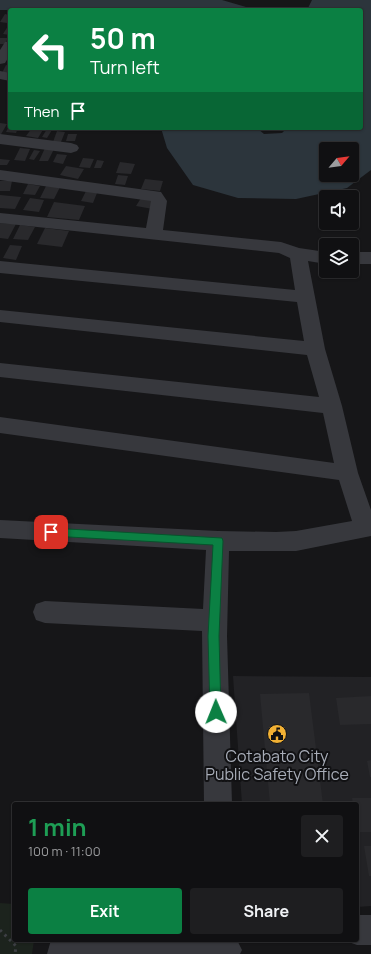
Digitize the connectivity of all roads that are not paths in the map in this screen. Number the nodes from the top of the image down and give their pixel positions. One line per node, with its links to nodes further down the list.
1 (8, 48): 2 (street)
2 (0, 60)
3 (0, 139): 4 (street)
4 (71, 148)
5 (0, 175): 7 (street)
6 (0, 218): 7 (street)
7 (154, 234): 8 (street)
8 (296, 253): 9 (street); 13 (street)
9 (319, 257)
10 (359, 258): 11 (street)
11 (371, 258)
12 (0, 267): 13 (street)
13 (306, 297): 15 (street)
14 (0, 316): 15 (street)
15 (315, 349): 17 (street)
16 (0, 370): 17 (street)
17 (332, 406): 19 (street)
18 (0, 425): 19 (street)
19 (347, 473): 20 (street)
20 (368, 528): 22 (street)
21 (0, 529): 22 (street)
22 (218, 541): 24 (street)
23 (45, 612): 24 (street)
24 (214, 621): 25 (street)
25 (218, 802)
26 (359, 930): 27 (street)
27 (371, 930)
28 (225, 948): 29 (street)
29 (149, 951): 30 (street)
30 (63, 954)

